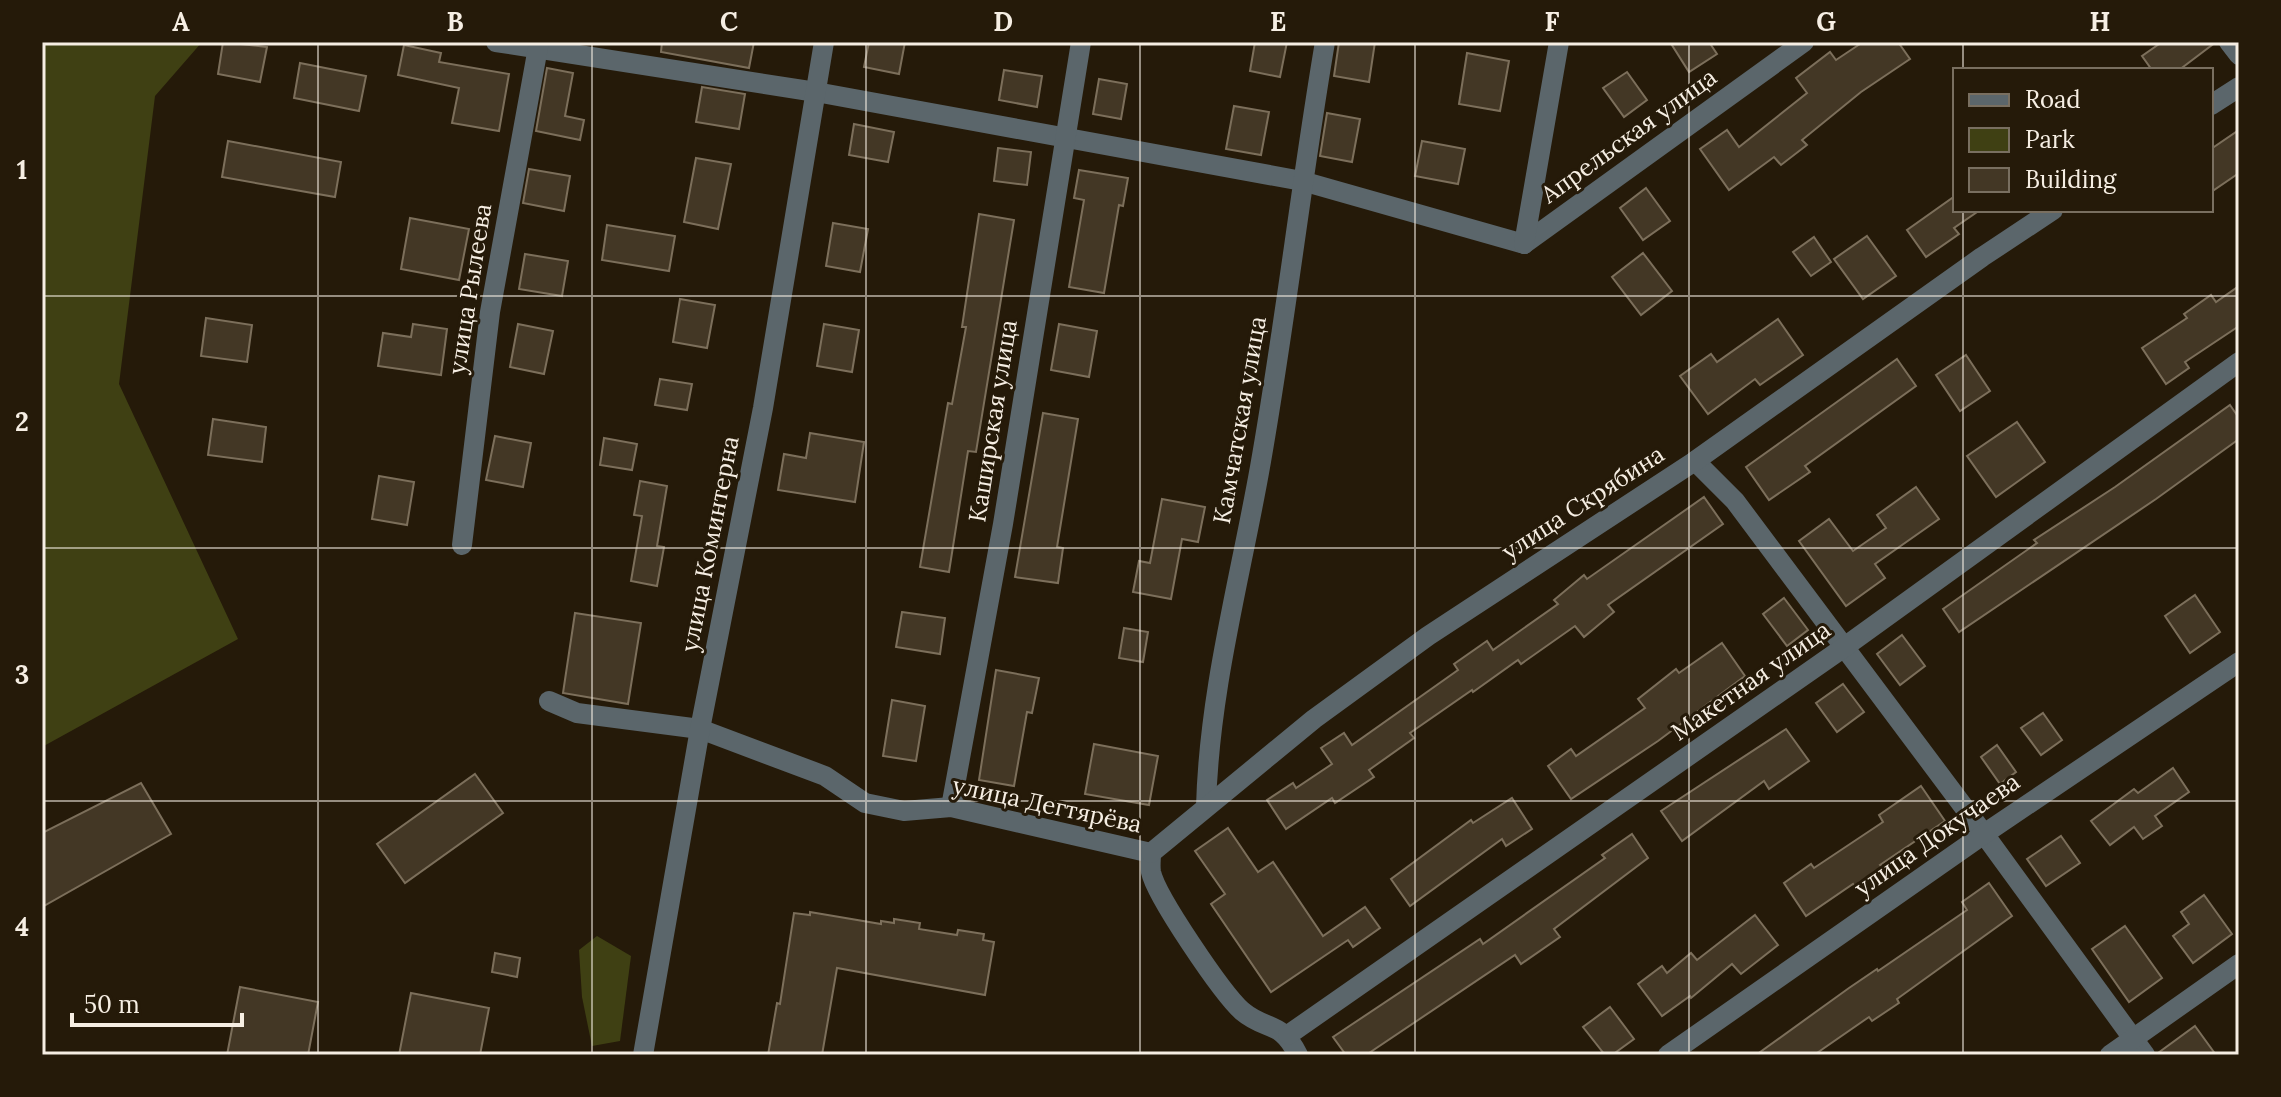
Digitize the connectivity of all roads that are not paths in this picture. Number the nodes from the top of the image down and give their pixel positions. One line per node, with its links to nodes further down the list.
1 (496, 42): 8 (street)
2 (824, 42): 11 (street, улица Коминтерна)
3 (1081, 42): 13 (street, Каширская улица)
4 (1325, 42): 14 (street, Камчатская улица)
5 (1559, 42): 16 (street)
6 (1804, 42): 16 (street, Апрельская улица)
7 (2229, 42): 9 (street)
8 (538, 45): 11 (street); 19 (street, улица Рылеева)
9 (2239, 55)
10 (2239, 87): 12 (street)
11 (816, 92): 13 (street); 23 (street, улица Коминтерна)
12 (2213, 104)
13 (1064, 138): 14 (street); 24 (street, Каширская улица)
14 (1302, 181): 16 (street); 25 (street, Камчатская улица)
15 (2050, 212): 18 (street, улица Скрябина)
16 (1524, 244)
17 (2239, 362): 20 (street, Макетная улица)
18 (1695, 461): 20 (street); 25 (street, улица Скрябина)
19 (462, 545)
20 (1843, 648): 26 (street); 29 (street, Макетная улица)
21 (2239, 662): 26 (street, улица Докучаева)
22 (549, 701): 23 (street, улица Дегтярёва)
23 (700, 729): 24 (street, улица Дегтярёва); 31 (street, улица Коминтерна)
24 (951, 807): 27 (street, улица Дегтярёва)
25 (1206, 807): 27 (street, улица Скрябина)
26 (1984, 834): 30 (street); 33 (street, улица Докучаева)
27 (1151, 853): 29 (street, улица Дегтярёва)
28 (2239, 964): 30 (street)
29 (1288, 1035): 32 (street)
30 (2139, 1047): 34 (street)
31 (643, 1055)
32 (1298, 1055)
33 (1668, 1055)
34 (2110, 1055)

